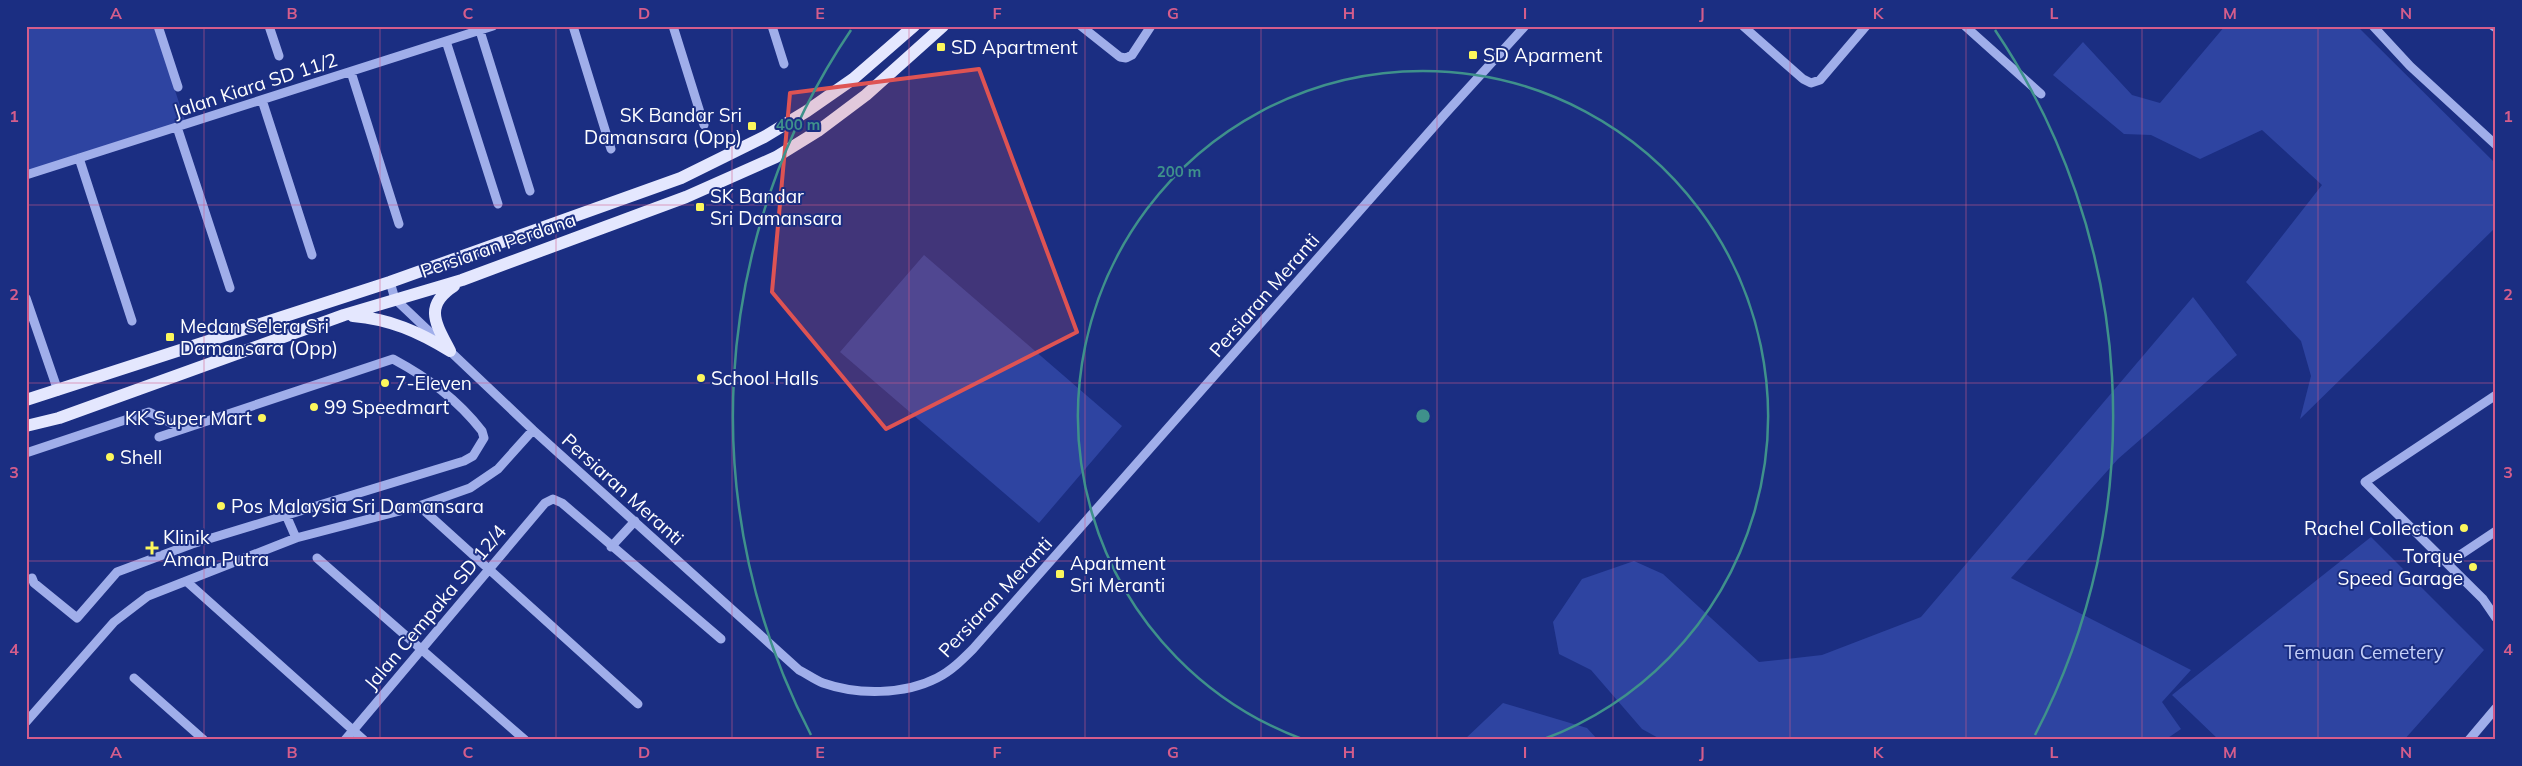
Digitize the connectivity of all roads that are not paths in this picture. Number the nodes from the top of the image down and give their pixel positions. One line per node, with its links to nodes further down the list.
1 (158, 26): 21 (street)
2 (269, 26): 18 (street)
3 (493, 26): 16 (street, Jalan Kiara SD 11/2)
4 (573, 26): 27 (street)
5 (673, 26): 24 (street)
6 (772, 26): 19 (street)
7 (914, 26): 35 (main road, Persiaran Perdana)
8 (944, 26): 34 (main road, Persiaran Perdana)
9 (1081, 26): 10 (street)
10 (1151, 26)
11 (1525, 26): 52 (street, Persiaran Meranti)
12 (1743, 26): 13 (street)
13 (1866, 26)
14 (1965, 26): 22 (street)
15 (2373, 26): 26 (street)
16 (480, 31): 17 (street, Jalan Kiara SD 11/2); 30 (street)
17 (446, 42): 20 (street, Jalan Kiara SD 11/2); 31 (street)
18 (279, 56)
19 (784, 64)
20 (351, 72): 23 (street, Jalan Kiara SD 11/2); 32 (street)
21 (178, 87)
22 (2041, 94)
23 (262, 100): 25 (street, Jalan Kiara SD 11/2); 33 (street)
24 (704, 126)
25 (177, 127): 28 (street, Jalan Kiara SD 11/2); 36 (street)
26 (2496, 146)
27 (611, 149)
28 (79, 158): 29 (street, Jalan Kiara SD 11/2); 40 (street)
29 (26, 175)
30 (530, 191)
31 (498, 204)
32 (399, 224)
33 (312, 255)
34 (462, 280): 38 (main road, Persiaran Perdana); 41 (main road)
35 (390, 282): 38 (street); 42 (main road, Persiaran Perdana)
36 (230, 288)
37 (26, 298): 42 (street)
38 (395, 299): 39 (main road, Persiaran Perdana); 41 (street, Persiaran Meranti)
39 (344, 316): 41 (main road); 45 (main road, Persiaran Perdana)
40 (132, 321)
41 (450, 351): 47 (street, Persiaran Meranti)
42 (58, 391): 44 (main road, Persiaran Perdana)
43 (2496, 395): 57 (street)
44 (26, 400)
45 (26, 426)
46 (181, 428): 48 (street); 49 (street); 51 (street)
47 (533, 430): 50 (street); 52 (street, Persiaran Meranti)
48 (159, 436)
49 (26, 453)
50 (419, 506): 54 (street); 58 (street)
51 (286, 516): 54 (street); 59 (street)
52 (635, 521): 55 (street)
53 (2496, 531): 57 (street)
54 (296, 538): 60 (street)
55 (611, 547): 58 (street, Jalan Cempaka SD 12/4); 62 (street)
56 (317, 558): 63 (street)
57 (2448, 563): 61 (street)
58 (487, 570): 63 (street, Jalan Cempaka SD 12/4); 65 (street)
59 (32, 578)
60 (186, 581): 67 (street); 68 (street)
61 (2496, 618)
62 (721, 639)
63 (421, 648): 68 (street, Jalan Cempaka SD 12/4); 72 (street)
64 (134, 678): 69 (street)
65 (638, 704)
66 (2496, 708): 73 (street)
67 (26, 722)
68 (354, 730): 70 (street, Jalan Cempaka SD 12/4); 71 (street)
69 (204, 740)
70 (345, 740)
71 (364, 740)
72 (525, 740)
73 (2469, 740)

